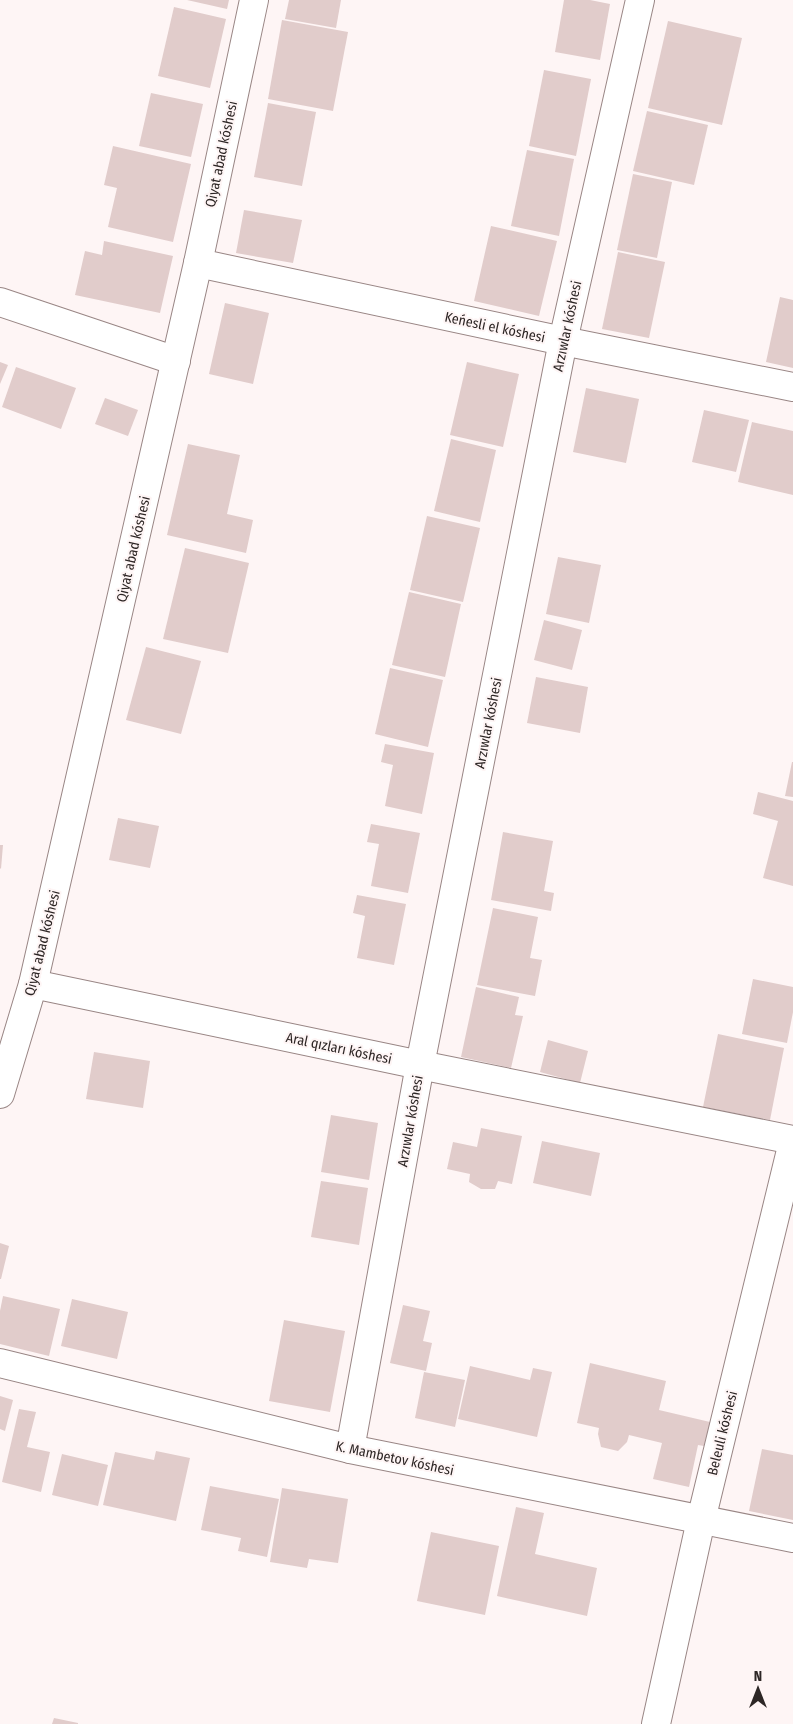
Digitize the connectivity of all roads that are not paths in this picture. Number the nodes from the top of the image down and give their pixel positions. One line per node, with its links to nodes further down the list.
1 (254, 0): 3 (street, Qiyat abad kóshesi)
2 (640, 0): 5 (street, Arzıwlar kóshesi)
3 (198, 262): 5 (street, Keńesli el kóshesi); 6 (street, Qiyat abad kóshesi)
4 (0, 302): 6 (street)
5 (563, 341): 7 (street, Keńesli el kóshesi); 9 (street, Arzıwlar kóshesi)
6 (176, 361): 8 (street, Qiyat abad kóshesi)
7 (793, 387)
8 (33, 984): 9 (street, Aral qızları kóshesi); 10 (street, Qiyat abad kóshesi)
9 (420, 1065): 11 (street, Aral qızları kóshesi); 13 (street, Arzıwlar kóshesi)
10 (0, 1094)
11 (793, 1141): 14 (street, Beleuli kóshesi)
12 (0, 1362): 13 (street, K. Mambetov kóshesi)
13 (350, 1449): 14 (street, K. Mambetov kóshesi)
14 (701, 1520): 15 (street, K. Mambetov kóshesi); 16 (street, Beleuli kóshesi)
15 (793, 1538)
16 (656, 1724)

